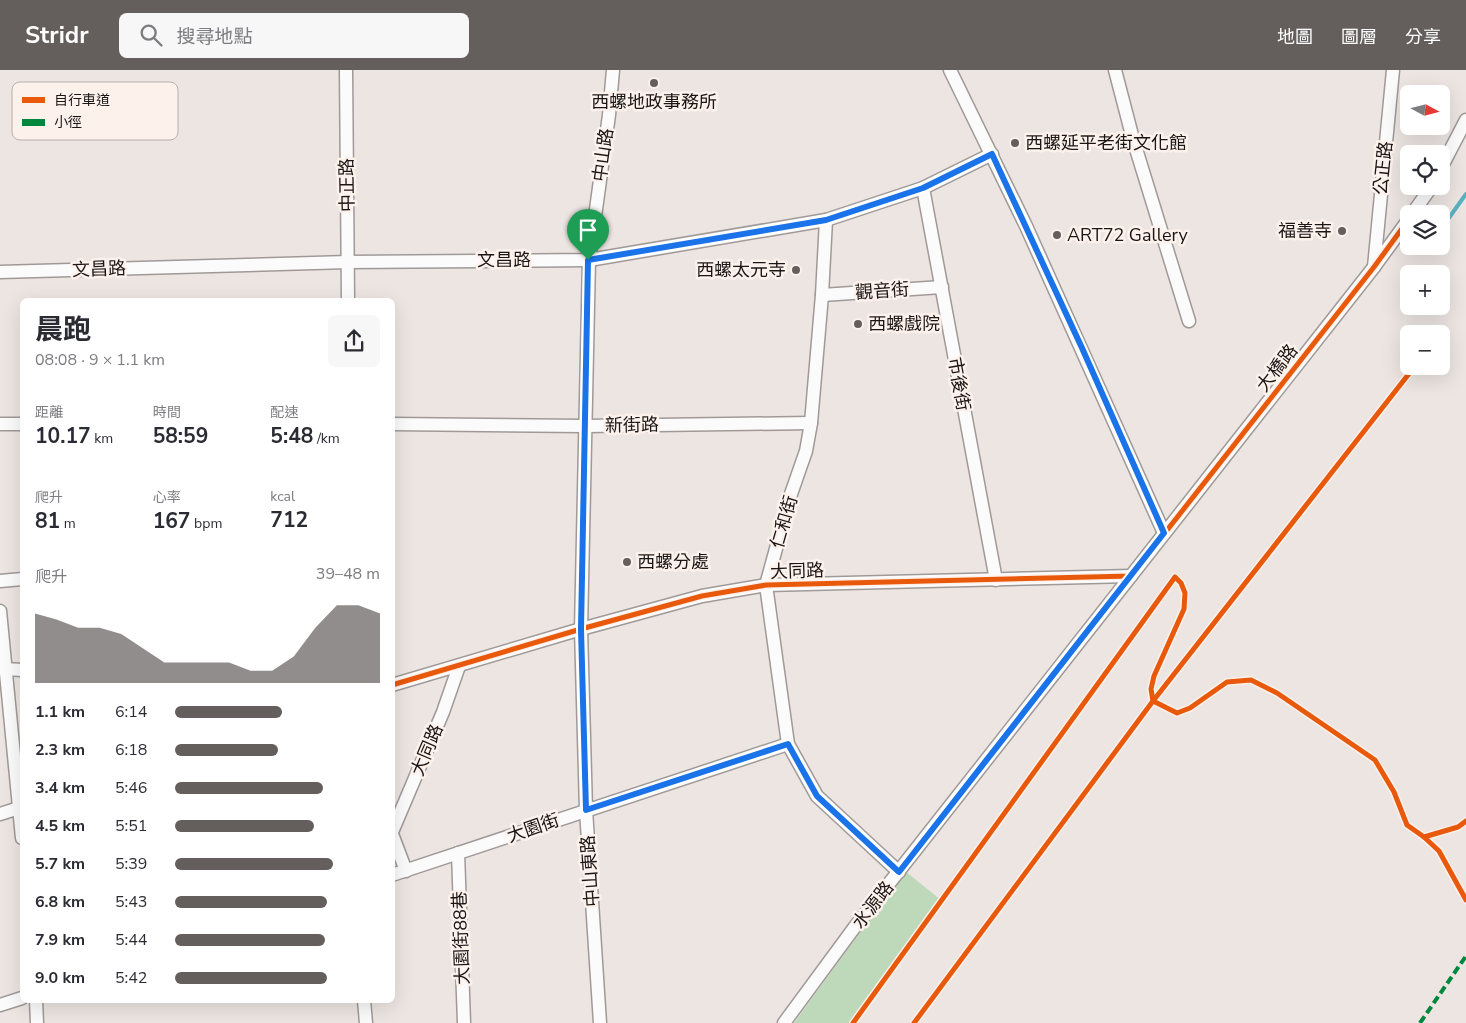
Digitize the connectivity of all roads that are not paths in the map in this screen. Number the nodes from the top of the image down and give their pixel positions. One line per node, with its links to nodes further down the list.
1 (346, 70): 15 (street, 中正路)
2 (613, 70): 14 (street, 中山路)
3 (950, 70): 9 (street)
4 (1115, 70): 21 (street)
5 (1393, 70): 16 (street, 公正路)
6 (1466, 120): 8 (street)
7 (1466, 141): 10 (street)
8 (1450, 151)
9 (992, 154): 11 (street, 文昌路); 27 (street)
10 (1450, 162)
11 (923, 188): 12 (street, 文昌路); 18 (street, 市後街)
12 (826, 220): 14 (street, 文昌路); 19 (street, 仁和街)
13 (1400, 231): 16 (street, 大橋路)
14 (588, 260): 15 (street, 文昌路); 26 (street, 中山路)
15 (348, 262): 17 (street, 文昌路); 20 (street, 中正路)
16 (1374, 267): 27 (street, 大橋路)
17 (0, 272)
18 (942, 287): 19 (street, 觀音街); 30 (street, 市後街)
19 (822, 295): 22 (street, 仁和街)
20 (348, 298)
21 (1189, 321)
22 (811, 423): 26 (street, 新街路); 32 (street, 仁和街)
23 (0, 424): 24 (street)
24 (20, 424)
25 (395, 424): 26 (street, 新街路)
26 (584, 426): 34 (street, 中山路)
27 (1164, 533): 28 (street)
28 (1130, 576): 30 (street, 大同路); 48 (street, 水源路)
29 (20, 579): 31 (street)
30 (996, 580): 32 (street, 大同路)
31 (0, 581)
32 (766, 585): 34 (street, 大同路); 39 (street, 仁和街)
33 (0, 611): 36 (street)
34 (581, 629): 35 (street, 大同路); 42 (street, 中山東路)
35 (459, 666): 38 (street, 大同路); 44 (street, 大同路)
36 (5, 670): 37 (street); 40 (street)
37 (20, 670)
38 (395, 684)
39 (788, 744): 42 (street, 大園街); 48 (street, 仁和街)
40 (20, 798)
41 (20, 807): 43 (street)
42 (586, 810): 46 (street, 大園街); 57 (street, 中山東路)
43 (0, 814)
44 (395, 826)
45 (395, 841): 47 (street, 大同路)
46 (458, 853): 47 (street, 大園街); 56 (street, 大園街88巷)
47 (406, 871): 49 (street, 大園街)
48 (899, 872): 58 (street, 水源路)
49 (395, 874)
50 (20, 999): 53 (street)
51 (36, 1003): 54 (street)
52 (364, 1003): 55 (street)
53 (0, 1006)
54 (37, 1023)
55 (366, 1023)
56 (464, 1023)
57 (600, 1023)
58 (784, 1023)

